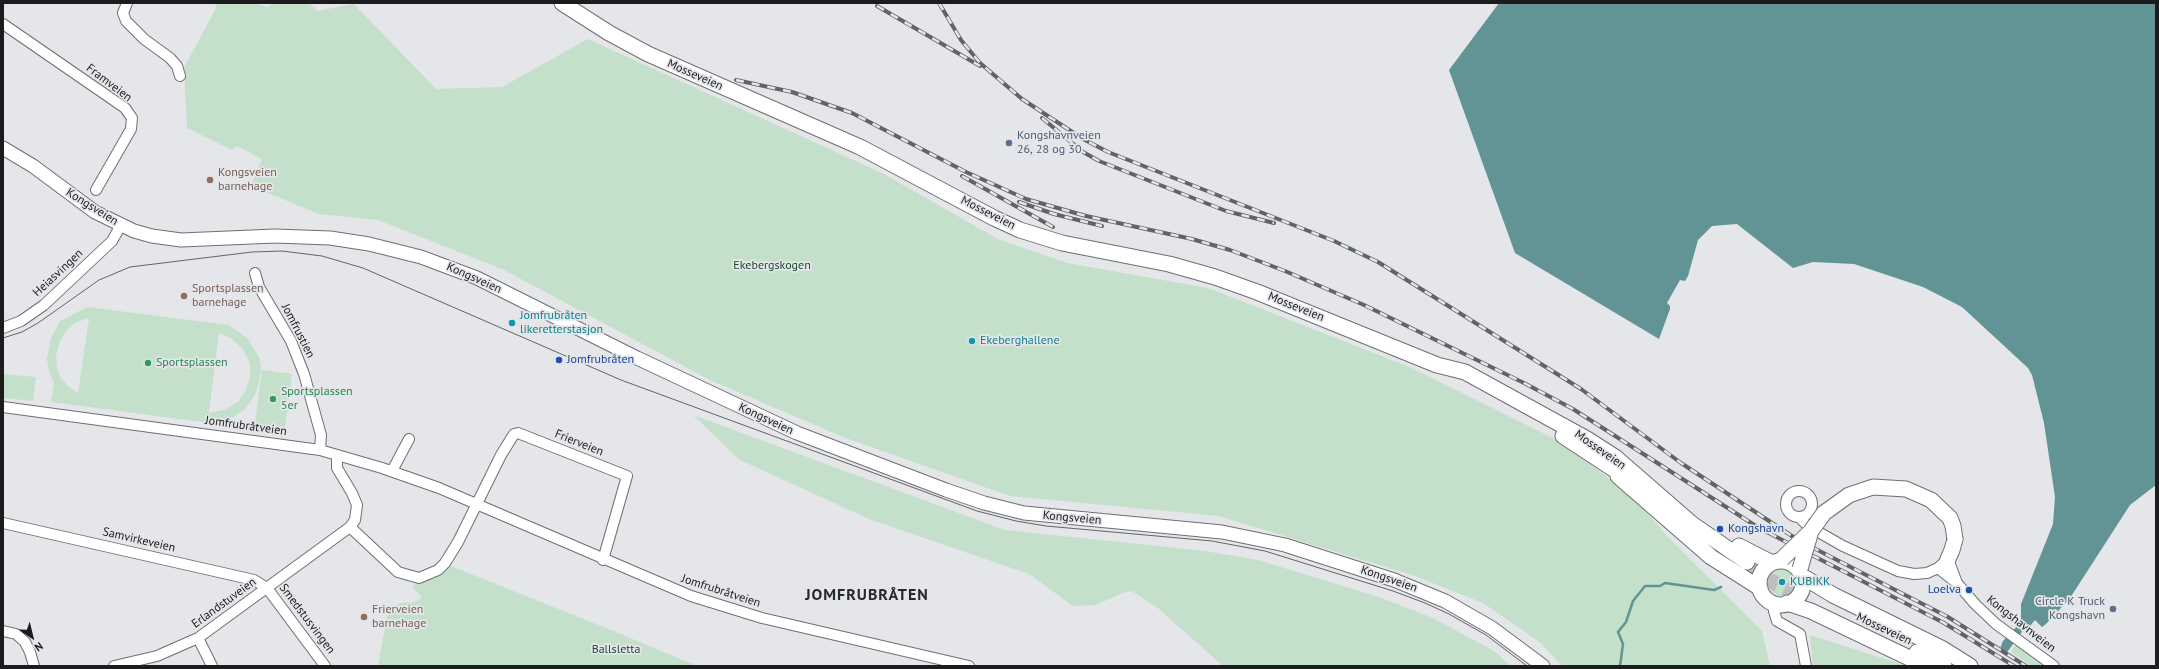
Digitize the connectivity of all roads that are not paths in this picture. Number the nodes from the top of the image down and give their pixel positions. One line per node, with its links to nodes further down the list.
1 (126, 3): 4 (street)
2 (562, 3): 14 (highway, Mosseveien)
3 (3, 24): 6 (street, Framveien)
4 (180, 76)
5 (3, 148): 7 (main road, Kongsveien)
6 (96, 190)
7 (121, 225): 9 (street, Heiasvingen); 38 (main road, Kongsveien)
8 (255, 273): 12 (street, Jomfrustien)
9 (3, 328)
10 (3, 406): 12 (street, Jomfrubråtveien)
11 (409, 439): 15 (street)
12 (320, 450): 13 (street, Jomfrubråtveien)
13 (337, 455): 15 (street, Jomfrubråtveien); 20 (street)
14 (1612, 462): 24 (highway); 26 (highway, Mosseveien); 29 (highway)
15 (392, 471): 16 (street, Jomfrubråtveien)
16 (476, 505): 20 (street); 23 (street, Jomfrubråtveien); 23 (street, Frierveien)
17 (1810, 511): 18 (street); 18 (street); 22 (street)
18 (1800, 518): 22 (street)
19 (3, 523): 28 (street, Samvirkeveien)
20 (350, 527): 28 (street, Erlandstuveien)
21 (1811, 531): 24 (highway, bridge); 25 (highway, bridge); 27 (highway, bridge)
22 (1826, 535): 25 (street)
23 (603, 560): 37 (street, Jomfrubråtveien)
24 (1778, 561): 27 (highway); 29 (highway)
25 (1943, 563): 44 (street, Kongshavnveien)
26 (1746, 564)
27 (1800, 572): 30 (highway); 43 (highway)
28 (267, 588): 32 (street, Erlandstuveien); 36 (street, Smedstusvingen)
29 (1760, 588): 30 (highway)
30 (1781, 604): 39 (street); 40 (highway)
31 (3, 631): 33 (street)
32 (198, 638): 34 (street, Erlandstuveien); 35 (street)
33 (34, 666)
34 (114, 666)
35 (212, 666)
36 (325, 666)
37 (969, 666)
38 (1543, 666)
39 (1806, 666)
40 (1926, 666)
41 (1944, 666): 42 (highway, Mosseveien)
42 (1958, 666)
43 (1970, 666)
44 (2054, 666)

